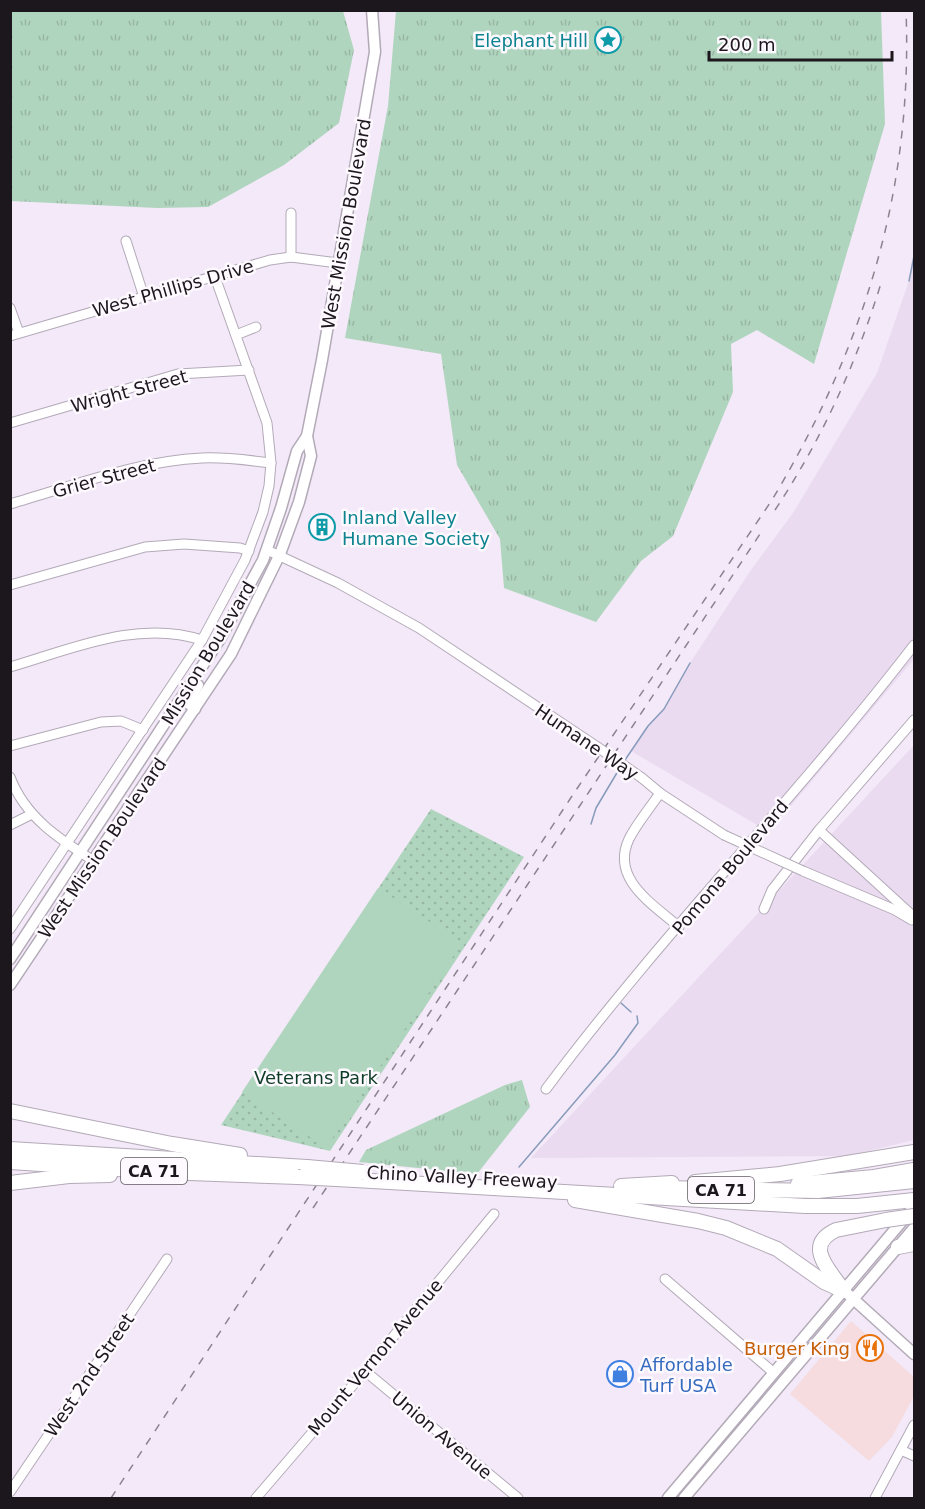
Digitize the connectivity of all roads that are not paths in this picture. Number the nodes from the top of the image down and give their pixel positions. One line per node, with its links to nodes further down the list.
1 (372, 10): 5 (main road, West Mission Boulevard)
2 (291, 213): 4 (street)
3 (126, 241): 7 (street)
4 (291, 257): 5 (street, West Phillips Drive); 6 (street, West Phillips Drive)
5 (338, 263): 14 (main road, West Mission Boulevard)
6 (215, 277): 7 (street, West Phillips Drive); 11 (street)
7 (144, 297): 10 (street, West Phillips Drive)
8 (10, 308): 10 (street)
9 (255, 327): 11 (street)
10 (15, 334)
11 (236, 335): 12 (street)
12 (249, 370): 13 (street, Wright Street); 15 (street)
13 (10, 423)
14 (307, 436): 17 (main road, Mission Boulevard); 19 (main road)
15 (271, 463): 16 (street, Grier Street); 18 (street)
16 (10, 504)
17 (267, 550): 19 (street, Humane Way); 24 (main road, Mission Boulevard)
18 (249, 551): 20 (street); 21 (street)
19 (280, 554): 25 (main road, West Mission Boulevard); 30 (street, Humane Way, bridge)
20 (10, 585)
21 (202, 640): 23 (street); 27 (street)
22 (915, 645): 40 (street, Pomona Boulevard)
23 (10, 667)
24 (200, 670): 25 (main road); 35 (main road, Mission Boulevard)
25 (195, 709): 36 (main road, West Mission Boulevard)
26 (915, 720): 33 (street)
27 (143, 730): 28 (street); 34 (street)
28 (10, 746)
29 (10, 777): 31 (street)
30 (660, 793): 39 (street, Humane Way, bridge); 40 (street)
31 (32, 814): 32 (street); 34 (street)
32 (10, 825)
33 (819, 830): 37 (street); 38 (street)
34 (67, 844): 35 (street); 41 (street)
35 (81, 852): 36 (street); 42 (main road, Mission Boulevard)
36 (94, 861): 43 (main road, West Mission Boulevard)
37 (764, 909)
38 (915, 916)
39 (915, 921)
40 (679, 927): 44 (street, Pomona Boulevard)
41 (10, 929)
42 (10, 959)
43 (10, 985)
44 (546, 1089)
45 (10, 1111): 49 (highway)
46 (10, 1149): 49 (highway, Chino Valley Freeway / CA 71)
47 (915, 1152): 54 (highway)
48 (10, 1162): 51 (highway, Chino Valley Freeway / CA 71)
49 (300, 1170): 51 (highway, Chino Valley Freeway / CA 71); 55 (highway, Chino Valley Freeway / CA 71, bridge)
50 (915, 1170): 56 (highway)
51 (163, 1172): 53 (highway)
52 (915, 1181): 56 (highway, Chino Valley Freeway / CA 71)
53 (10, 1183)
54 (621, 1186): 55 (highway, Chino Valley Freeway / CA 71); 56 (highway, Chino Valley Freeway / CA 71)
55 (526, 1187): 57 (highway, Chino Valley Freeway / CA 71); 65 (highway)
56 (745, 1191)
57 (910, 1203): 65 (main road)
58 (494, 1214): 67 (street, Mount Vernon Avenue)
59 (915, 1216): 65 (highway, bridge)
60 (915, 1228): 62 (main road)
61 (915, 1244): 62 (highway)
62 (898, 1247): 65 (main road)
63 (167, 1258): 74 (street, West 2nd Street)
64 (665, 1279): 68 (street)
65 (849, 1295): 66 (main road); 68 (main road); 71 (main road)
66 (915, 1354)
67 (365, 1371): 75 (street, Mount Vernon Avenue); 76 (street, Union Avenue)
68 (774, 1373): 69 (main road)
69 (761, 1388): 71 (main road); 77 (main road)
70 (915, 1425): 72 (street)
71 (734, 1440): 78 (main road)
72 (901, 1450): 73 (street); 79 (street)
73 (915, 1456)
74 (10, 1492)
75 (256, 1498)
76 (518, 1498)
77 (668, 1498)
78 (684, 1498)
79 (875, 1498)

